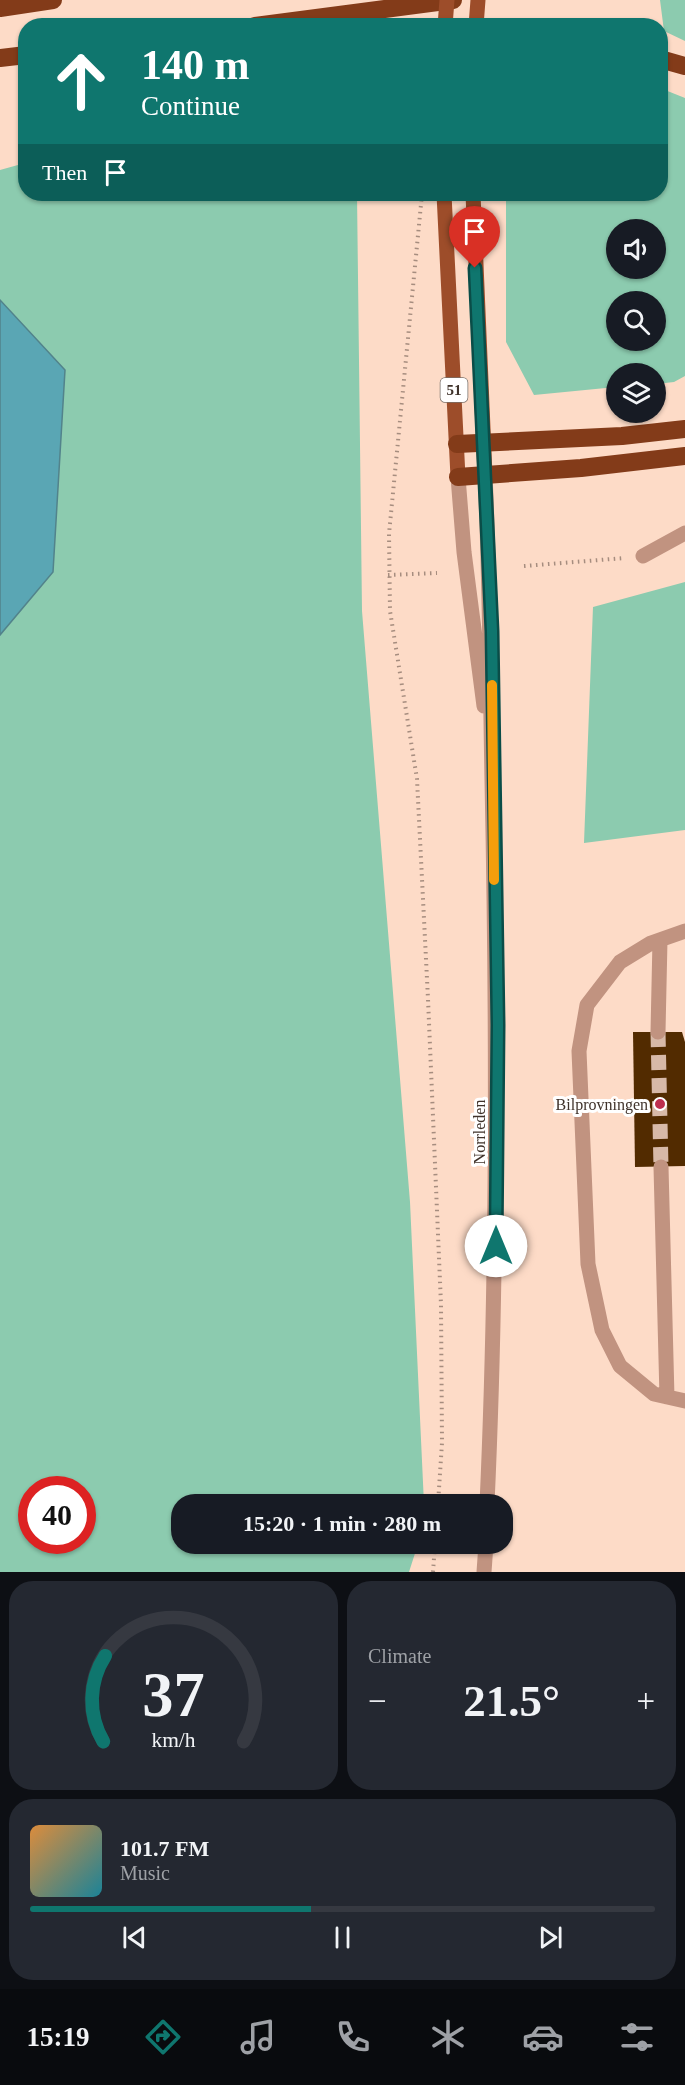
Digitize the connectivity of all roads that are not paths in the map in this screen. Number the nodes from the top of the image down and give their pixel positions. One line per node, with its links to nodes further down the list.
1 (53, 0): 5 (highway)
2 (447, 0): 7 (main road, bridge)
3 (453, 0): 6 (highway)
4 (478, 0): 8 (main road)
5 (0, 8)
6 (316, 18)
7 (446, 18)
8 (477, 18)
9 (18, 56): 10 (highway)
10 (0, 58)
11 (668, 61): 12 (highway)
12 (685, 66)
13 (444, 201): 17 (main road, 51)
14 (472, 201): 16 (main road, 51)
15 (685, 429): 16 (highway)
16 (484, 443): 17 (highway); 19 (main road, 51)
17 (457, 444): 20 (main road, 51)
18 (685, 456): 19 (highway)
19 (485, 475): 20 (highway); 23 (street)
20 (458, 477): 23 (street)
21 (685, 533): 22 (street)
22 (643, 556)
23 (492, 760): 30 (street, Norrleden)
24 (685, 931): 25 (street)
25 (660, 940): 26 (street); 28 (street)
26 (658, 1032)
27 (661, 1167): 28 (street)
28 (667, 1397): 29 (street)
29 (685, 1401)
30 (487, 1494)
31 (485, 1554): 32 (street)
32 (484, 1572)

